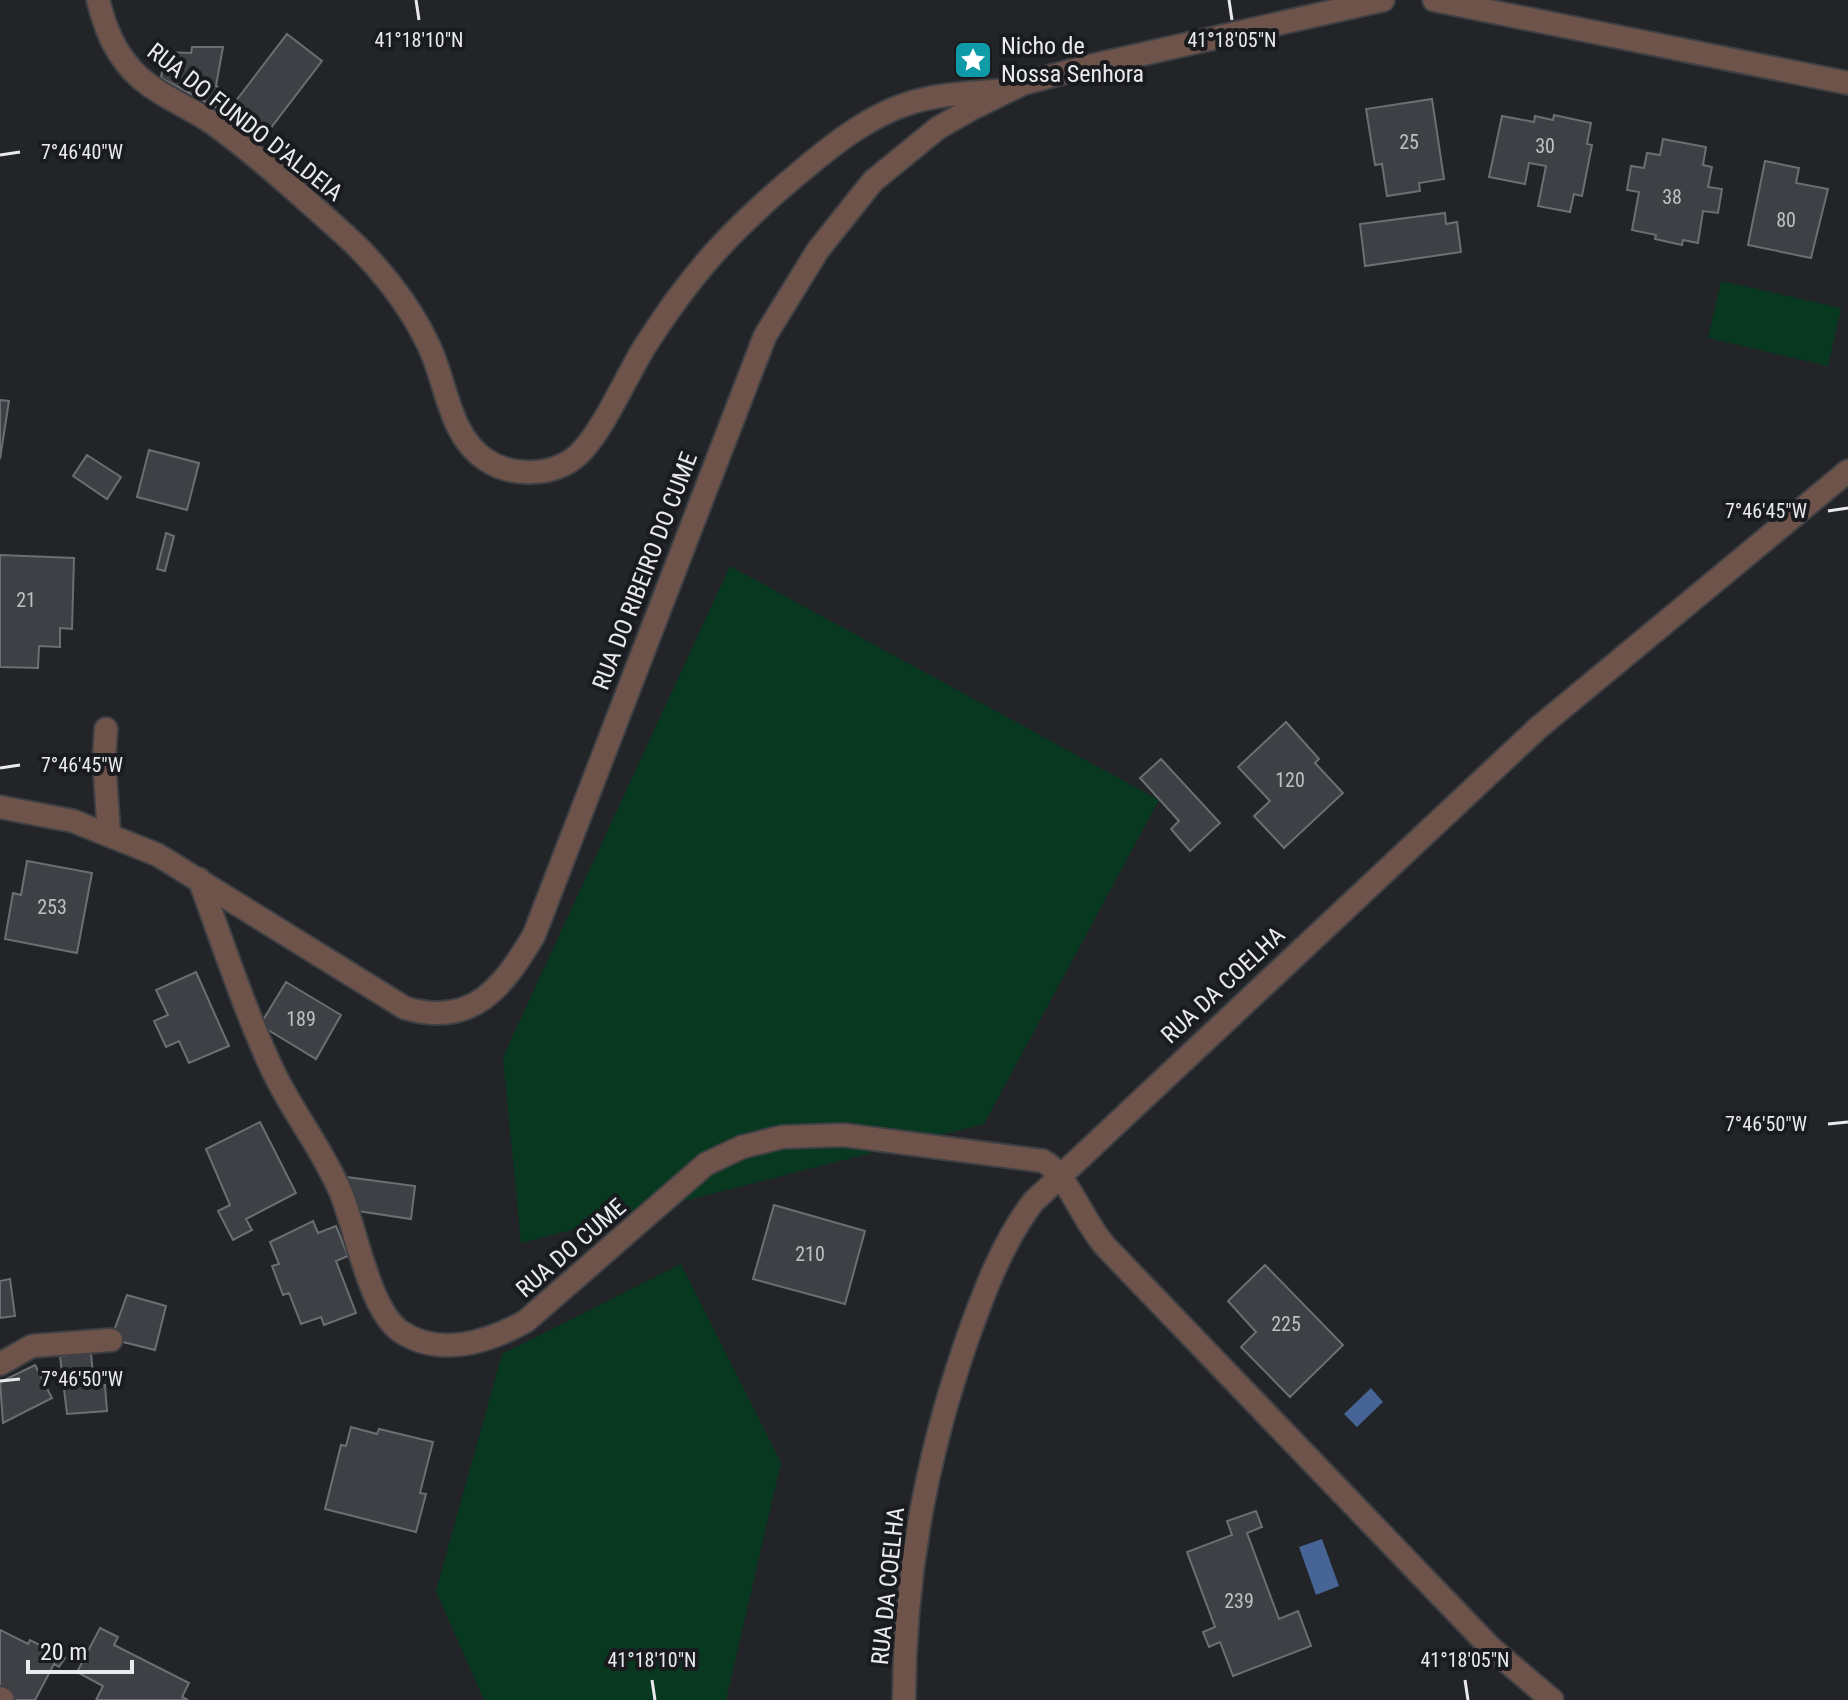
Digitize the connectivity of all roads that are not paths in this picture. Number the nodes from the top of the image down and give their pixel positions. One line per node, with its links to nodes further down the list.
1 (98, 0): 5 (street, RUA DO FUNDO D'ALDEIA)
2 (1383, 0): 5 (street, RUA DO RIBEIRO DO CUME)
3 (1434, 0): 4 (street)
4 (1848, 83)
5 (1010, 90): 10 (street, RUA DO RIBEIRO DO CUME)
6 (1848, 471): 11 (street, RUA DA COELHA)
7 (106, 729): 9 (street)
8 (0, 807): 9 (street, RUA DO RIBEIRO DO CUME)
9 (109, 834): 10 (street, RUA DO RIBEIRO DO CUME)
10 (199, 879): 11 (street, RUA DO CUME)
11 (1061, 1173): 14 (street, RUA DA COELHA); 15 (street)
12 (111, 1340): 13 (street)
13 (0, 1364)
14 (904, 1700)
15 (1552, 1700)

